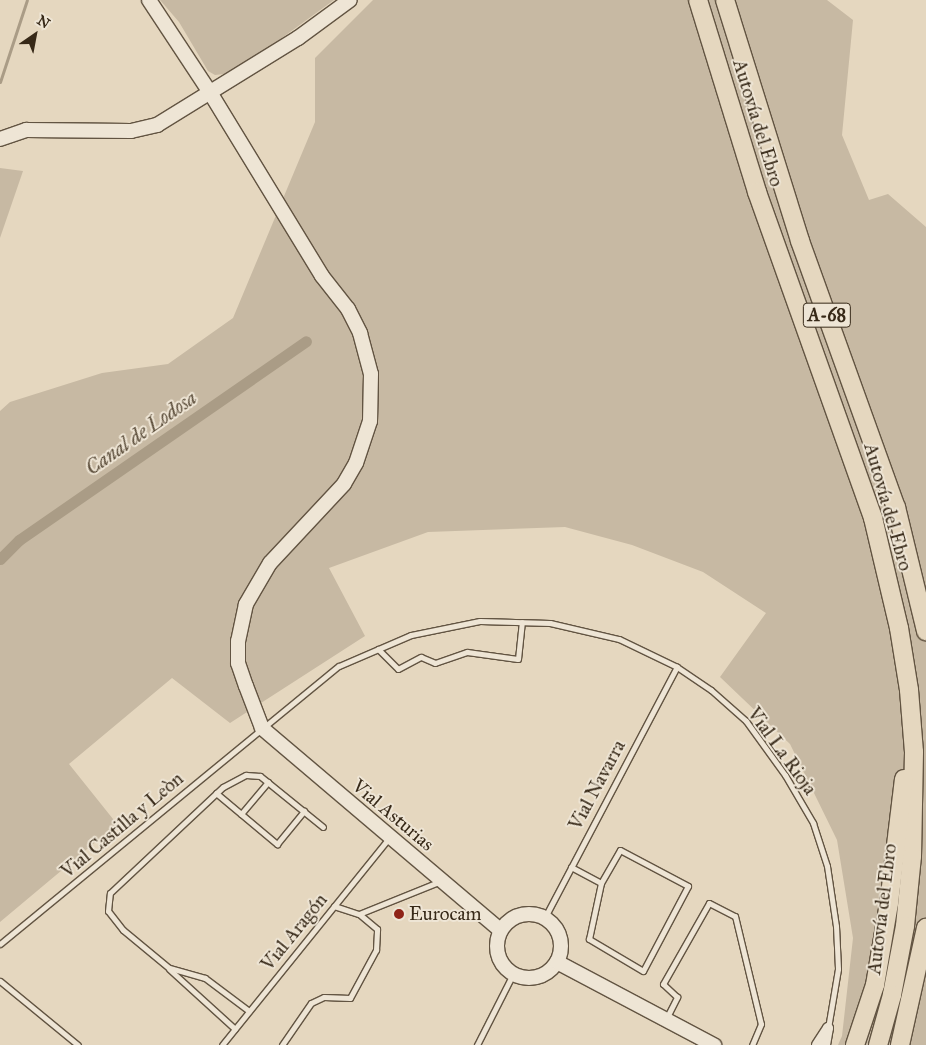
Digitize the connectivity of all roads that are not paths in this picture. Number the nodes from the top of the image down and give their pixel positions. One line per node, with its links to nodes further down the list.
1 (149, 0): 5 (street)
2 (350, 0): 5 (street)
3 (698, 0): 8 (highway, Autovía del Ebro / A-68)
4 (725, 0): 9 (highway, Autovía del Ebro / A-68)
5 (211, 94): 6 (street); 12 (street)
6 (0, 139)
7 (522, 622): 10 (lane, Vial La Rioja); 10 (lane); 11 (lane, Vial La Rioja)
8 (899, 628): 44 (highway); 45 (highway, Autovía del Ebro / A-68)
9 (926, 631)
10 (378, 649): 12 (lane, Vial La Rioja)
11 (677, 667): 19 (lane, Vial Navarra); 34 (lane, Vial La Rioja)
12 (262, 728): 18 (street, Vial Asturias); 27 (lane, Vial Castilla y Leòn)
13 (268, 782): 14 (lane); 15 (lane); 16 (lane)
14 (216, 794): 16 (lane); 29 (lane)
15 (304, 811): 16 (lane); 17 (lane)
16 (241, 814)
17 (323, 827)
18 (389, 838): 20 (street, Vial Asturias); 22 (lane, Vial Aragón)
19 (571, 867): 21 (lane); 24 (lane, Vial Navarra)
20 (441, 881): 23 (lane); 26 (street, Vial Asturias)
21 (601, 883): 21 (lane)
22 (334, 906): 23 (lane); 32 (lane, Vial Aragón)
23 (359, 914): 38 (lane)
24 (544, 917): 26 (street); 28 (street)
25 (926, 928): 46 (highway)
26 (500, 930): 30 (street)
27 (0, 944)
28 (557, 962): 30 (street); 33 (street)
29 (169, 968): 32 (lane); 35 (lane)
30 (513, 974): 39 (lane)
31 (0, 981): 36 (lane)
32 (249, 1011): 35 (lane, Vial Aragón)
33 (665, 1019): 40 (street); 41 (lane)
34 (828, 1028): 42 (street); 43 (street)
35 (235, 1029): 37 (lane, Vial Aragón)
36 (78, 1045)
37 (222, 1045)
38 (282, 1045)
39 (477, 1045)
40 (714, 1045)
41 (752, 1045)
42 (817, 1045)
43 (826, 1045)
44 (855, 1045)
45 (878, 1045)
46 (900, 1045)

